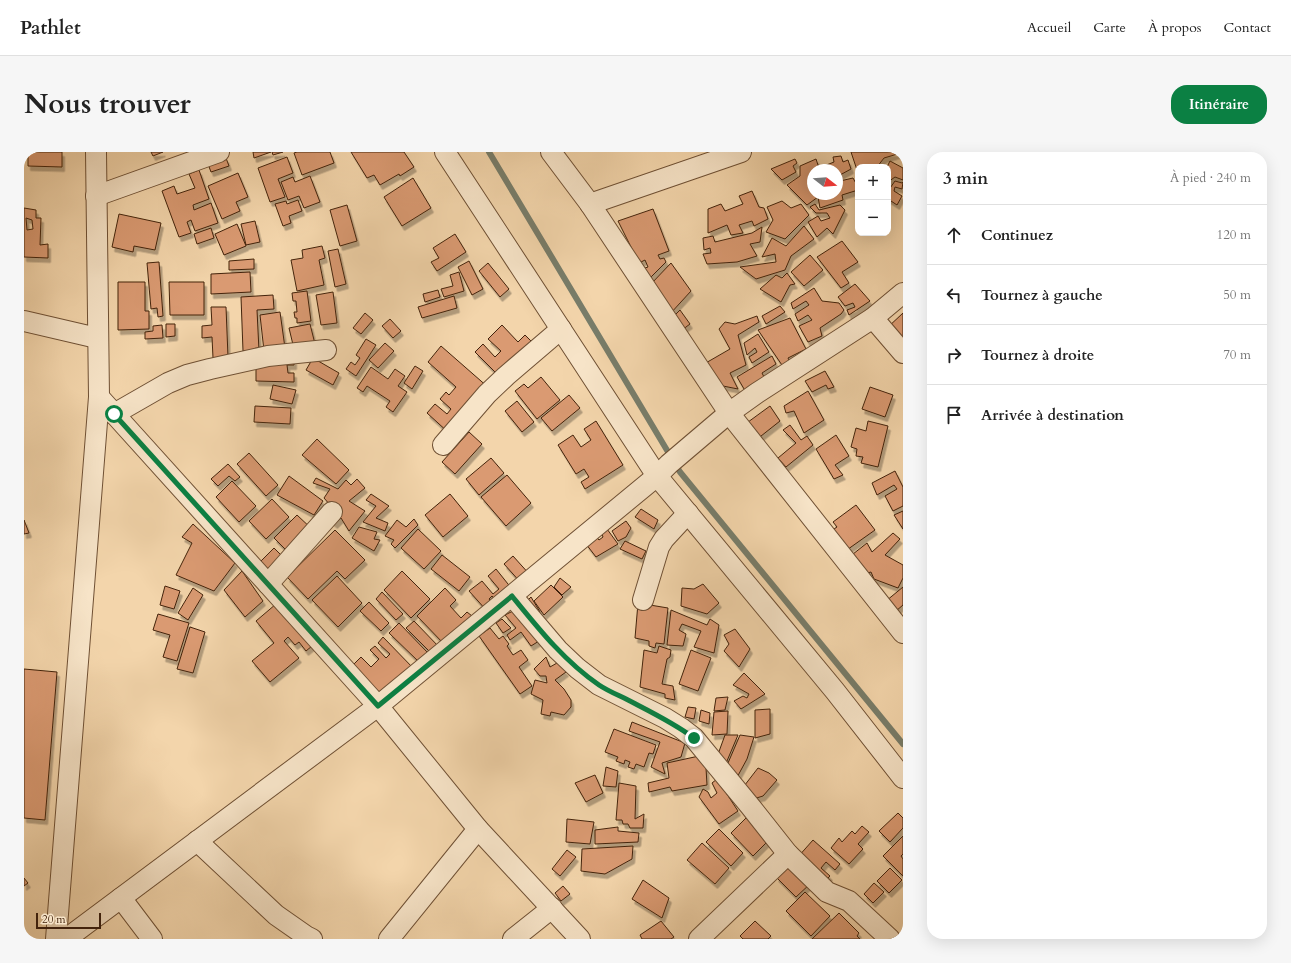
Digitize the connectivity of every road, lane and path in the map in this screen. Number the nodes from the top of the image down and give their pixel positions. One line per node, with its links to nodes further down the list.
1 (96, 152): 6 (street)
2 (218, 152): 6 (street)
3 (445, 152): 11 (street)
4 (741, 152): 7 (street)
5 (555, 154): 7 (street)
6 (96, 196): 12 (street)
7 (590, 204): 16 (street)
8 (903, 293): 9 (street)
9 (874, 318): 14 (street); 16 (street)
10 (24, 322): 12 (street)
11 (561, 328): 18 (street); 19 (street)
12 (98, 338): 15 (street)
13 (326, 350): 17 (street)
14 (903, 353)
15 (99, 397): 17 (street); 33 (street)
16 (729, 413): 19 (street); 25 (street)
17 (114, 414): 22 (street)
18 (443, 445)
19 (663, 470): 21 (street); 23 (street)
20 (332, 512): 22 (street)
21 (688, 513): 24 (street); 27 (street)
22 (268, 584): 26 (street)
23 (512, 596): 26 (street); 30 (street)
24 (643, 600)
25 (903, 633)
26 (378, 706): 28 (street); 29 (street)
27 (903, 778)
28 (478, 829): 32 (street); 37 (street)
29 (197, 841): 31 (street); 36 (street)
30 (788, 854): 40 (street); 41 (street)
31 (121, 898): 34 (street); 35 (street)
32 (552, 908): 38 (street); 39 (street)
33 (56, 939)
34 (66, 939)
35 (152, 939)
36 (312, 939)
37 (389, 939)
38 (513, 939)
39 (580, 939)
40 (699, 939)
41 (890, 939)

